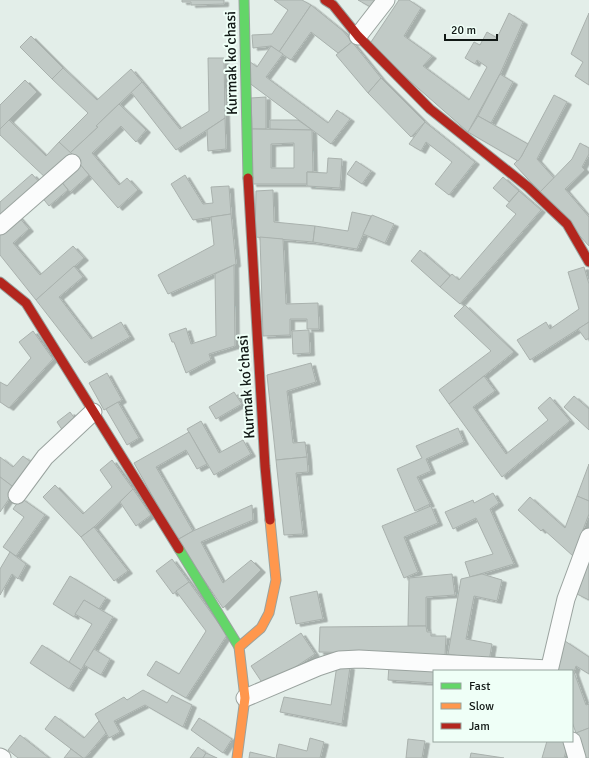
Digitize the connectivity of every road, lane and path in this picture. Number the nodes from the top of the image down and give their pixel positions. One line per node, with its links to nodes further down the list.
1 (244, 0): 12 (street, Kurmak koʻchasi)
2 (325, 0): 4 (street)
3 (386, 0): 4 (street)
4 (358, 36): 7 (street)
5 (72, 163): 6 (street)
6 (0, 226)
7 (589, 262)
8 (0, 282): 9 (street)
9 (93, 412): 10 (street); 12 (street)
10 (18, 495)
11 (589, 537): 13 (street)
12 (238, 647): 14 (street)
13 (548, 670): 14 (street)
14 (244, 698): 16 (street)
15 (572, 742): 17 (street)
16 (237, 758)
17 (577, 758)

